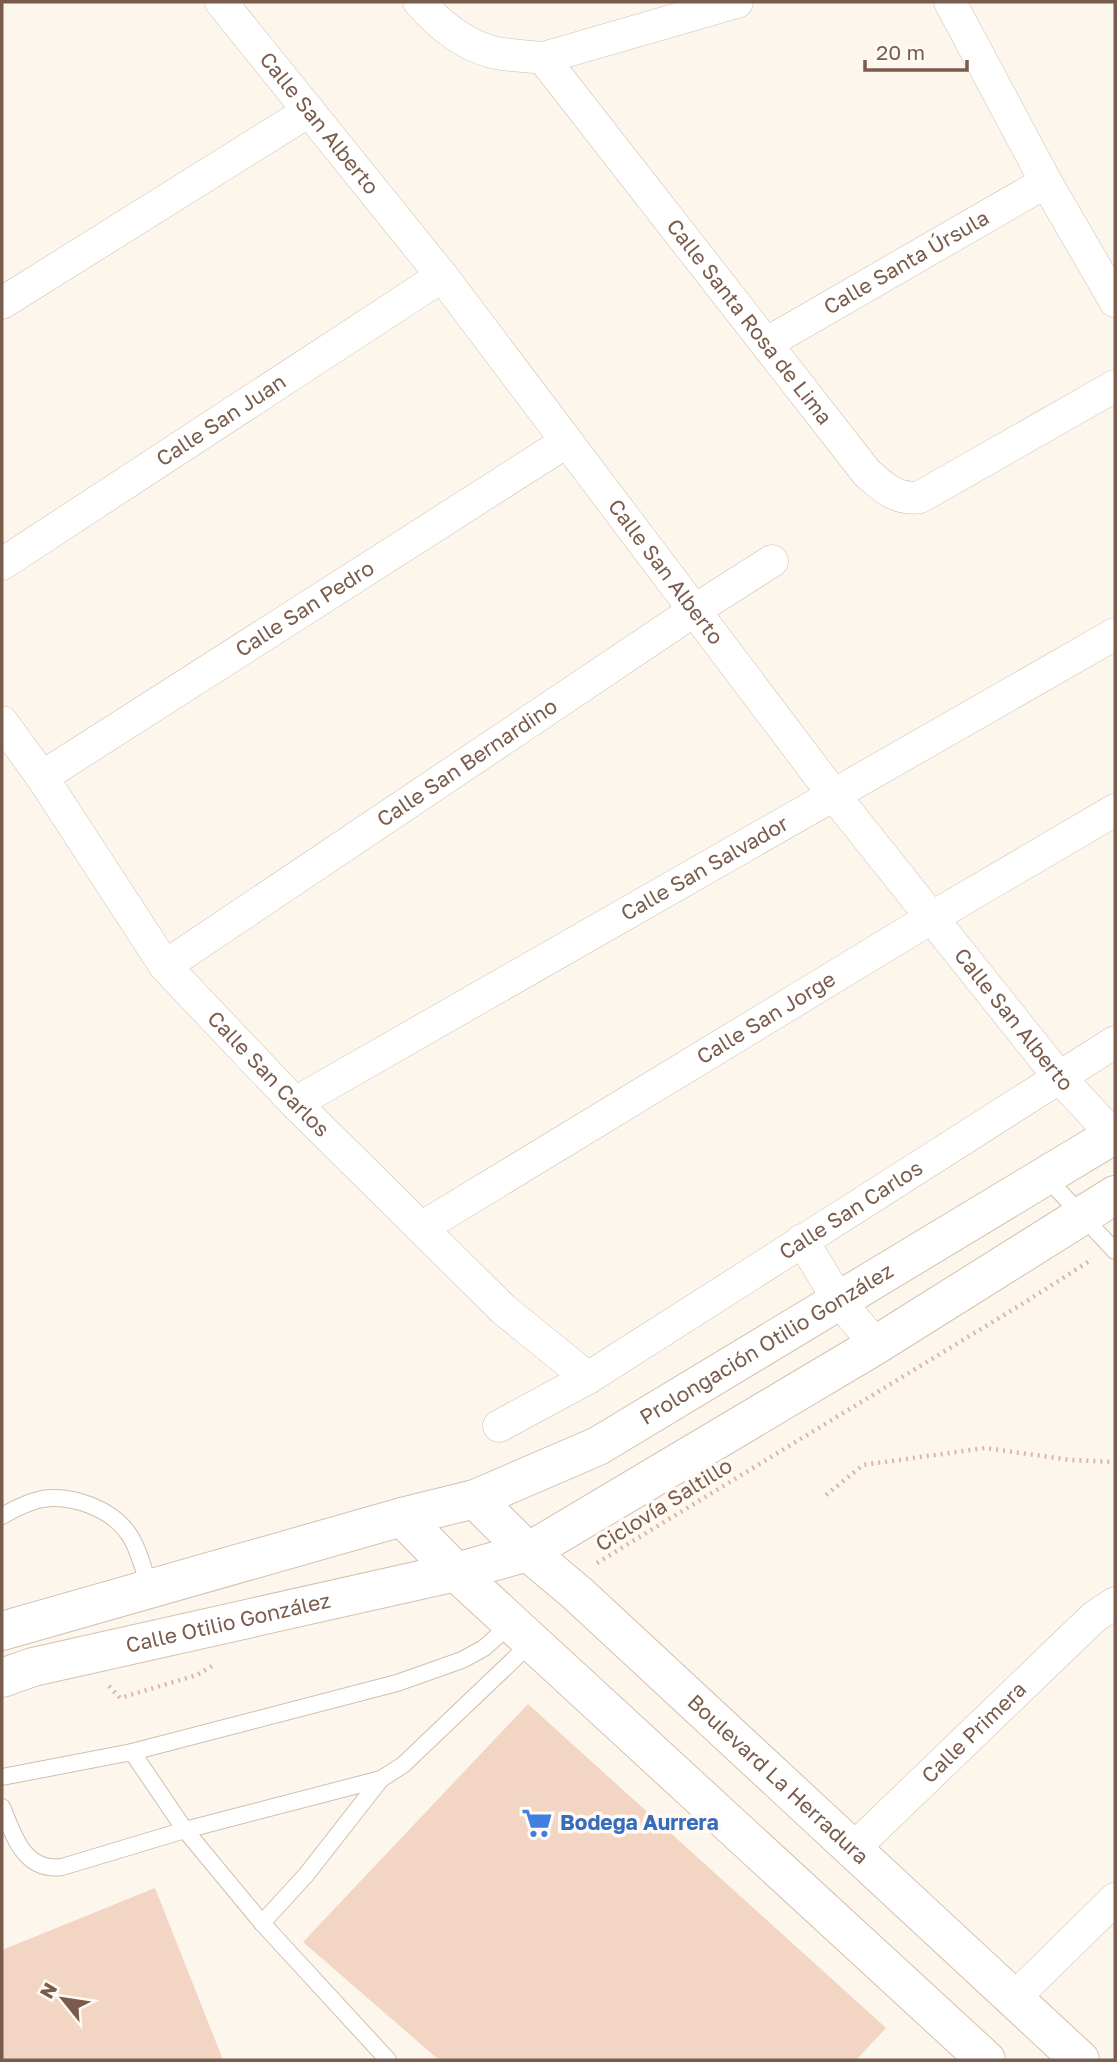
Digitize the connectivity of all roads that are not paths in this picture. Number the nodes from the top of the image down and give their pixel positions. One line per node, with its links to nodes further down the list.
1 (220, 2): 6 (street, Calle San Alberto)
2 (419, 2): 5 (street)
3 (737, 2): 5 (street)
4 (950, 2): 7 (street)
5 (543, 58): 11 (street, Calle Santa Rosa de Lima)
6 (309, 111): 8 (street, Calle San Alberto); 10 (street)
7 (1046, 182): 9 (street); 11 (street, Calle Santa Úrsula)
8 (442, 276): 13 (street, Calle San Alberto); 15 (street, Calle San Juan)
9 (1115, 301)
10 (2, 303)
11 (767, 343): 12 (street, Calle Santa Rosa de Lima)
12 (1115, 386)
13 (566, 442): 16 (street, Calle San Alberto); 19 (street, Calle San Pedro)
14 (772, 561): 16 (street, Calle San Bernardino)
15 (2, 564)
16 (695, 610): 20 (street, Calle San Alberto); 23 (street, Calle San Bernardino)
17 (1115, 634): 20 (street, Calle San Salvador)
18 (2, 722): 19 (street, Calle San Carlos)
19 (42, 777): 23 (street, Calle San Carlos)
20 (833, 794): 22 (street, Calle San Alberto); 26 (street, Calle San Salvador)
21 (1115, 810): 22 (street, Calle San Jorge)
22 (932, 918): 25 (street, Calle San Alberto); 31 (street, Calle San Jorge)
23 (165, 967): 26 (street, Calle San Carlos)
24 (1115, 1042): 25 (street, Calle San Carlos)
25 (1059, 1077): 27 (street, Calle San Alberto); 32 (street, Calle San Carlos)
26 (295, 1103): 31 (street, Calle San Carlos)
27 (1115, 1135): 28 (main road, Prolongación Otilio González)
28 (1045, 1176): 30 (lane); 34 (main road, Prolongación Otilio González)
29 (1115, 1195): 30 (main road)
30 (1082, 1216): 33 (lane); 35 (main road)
31 (421, 1228): 36 (street, Calle San Carlos)
32 (802, 1240): 34 (street); 36 (street, Calle San Carlos)
33 (1113, 1249)
34 (839, 1301): 35 (street); 38 (main road, Prolongación Otilio González)
35 (876, 1345): 41 (main road)
36 (588, 1378): 37 (street, Calle San Carlos)
37 (499, 1426)
38 (475, 1499): 40 (main road, Prolongación Otilio González); 41 (main road, Boulevard La Herradura)
39 (2, 1516): 43 (lane)
40 (402, 1517): 42 (main road); 43 (main road)
41 (528, 1552): 42 (main road); 53 (main road, Boulevard La Herradura)
42 (456, 1572): 46 (main road); 47 (main road, Calle Otilio González)
43 (151, 1590): 45 (main road)
44 (1104, 1610): 53 (street, Calle Primera)
45 (2, 1631)
46 (522, 1632): 48 (lane); 50 (lane); 58 (main road)
47 (2, 1678)
48 (132, 1752): 49 (lane); 52 (lane)
49 (2, 1777)
50 (381, 1779): 52 (lane); 55 (lane)
51 (2, 1807): 52 (lane)
52 (185, 1830): 55 (lane)
53 (853, 1849): 56 (main road, Boulevard La Herradura)
54 (1115, 1899): 56 (street)
55 (262, 1923): 57 (lane)
56 (1014, 1998): 59 (main road, Boulevard La Herradura)
57 (388, 2060)
58 (986, 2060)
59 (1080, 2060)

